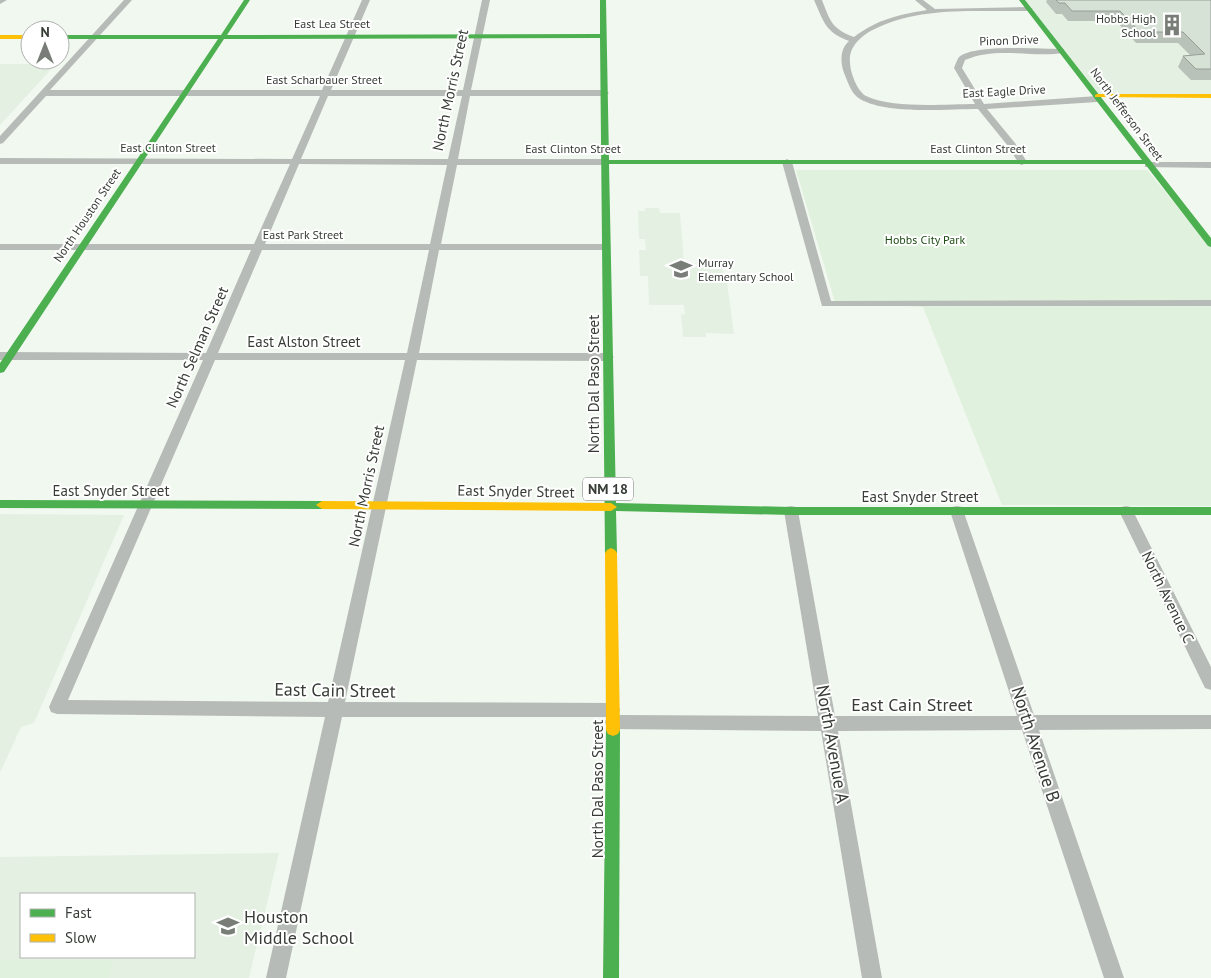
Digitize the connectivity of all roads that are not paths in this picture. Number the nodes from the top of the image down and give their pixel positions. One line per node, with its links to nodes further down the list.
1 (128, 0): 15 (street)
2 (247, 0): 16 (street, North Houston Street)
3 (366, 0): 10 (street, North Selman Street)
4 (486, 0): 17 (street, North Morris Street)
5 (602, 0): 11 (street, North Dal Paso Street / NM 18)
6 (818, 0): 18 (street)
7 (919, 0): 9 (street)
8 (1026, 5): 9 (street); 19 (street, North Jefferson Street)
9 (933, 11): 18 (street)
10 (350, 36): 16 (street, East Lea Street); 17 (street, East Lea Street); 22 (street, North Selman Street)
11 (604, 36): 17 (street, East Lea Street); 24 (street, North Dal Paso Street / NM 18)
12 (0, 37): 13 (street)
13 (20, 37)
14 (70, 37): 15 (street, East Lea Street)
15 (94, 37): 16 (street, East Lea Street); 20 (street)
16 (222, 37): 21 (street, North Houston Street)
17 (478, 37): 23 (street, North Morris Street)
18 (854, 40): 27 (street, East Eagle Drive)
19 (1061, 51): 26 (street, North Jefferson Street); 27 (street, Pinon Drive)
20 (44, 93): 21 (street, East Scharbauer Street); 28 (street)
21 (185, 93): 22 (street, East Scharbauer Street); 30 (street, North Houston Street)
22 (325, 93): 23 (street, East Scharbauer Street); 31 (street, North Selman Street)
23 (466, 93): 24 (street, East Scharbauer Street); 32 (street, North Morris Street)
24 (605, 93): 33 (street, North Dal Paso Street / NM 18)
25 (1211, 96): 26 (street)
26 (1097, 98): 27 (street, East Eagle Drive); 36 (street, North Jefferson Street)
27 (981, 107): 35 (street, Pinon Drive)
28 (0, 141)
29 (0, 161): 30 (street, East Clinton Street)
30 (139, 161): 31 (street, East Clinton Street); 40 (street, North Houston Street)
31 (295, 161): 32 (street, East Clinton Street); 41 (street, North Selman Street)
32 (452, 162): 33 (street, East Clinton Street); 42 (street, North Morris Street)
33 (606, 162): 34 (street, East Clinton Street); 43 (street, North Dal Paso Street / NM 18)
34 (786, 162): 35 (street, East Clinton Street); 44 (street)
35 (1022, 162): 36 (street, East Clinton Street)
36 (1147, 163): 37 (street, East Clinton Street); 38 (street, North Jefferson Street)
37 (1211, 165)
38 (1211, 244)
39 (0, 247): 40 (street, East Park Street)
40 (82, 247): 41 (street, East Park Street); 45 (street, North Houston Street)
41 (259, 247): 42 (street, East Park Street); 46 (street, North Selman Street)
42 (435, 247): 43 (street, East Park Street); 47 (street, North Morris Street)
43 (606, 247): 48 (street, North Dal Paso Street / NM 18)
44 (1211, 303)
45 (5, 356): 46 (street, East Alston Street); 49 (street, North Houston Street)
46 (211, 357): 47 (street, East Alston Street); 51 (street, North Selman Street)
47 (412, 357): 48 (street, East Alston Street); 52 (street, North Morris Street)
48 (608, 357): 53 (street, North Dal Paso Street / NM 18)
49 (0, 370)
50 (0, 504): 51 (street, East Snyder Street)
51 (146, 505): 52 (street, East Snyder Street); 59 (street, North Selman Street)
52 (379, 505): 53 (street, East Snyder Street); 60 (street, North Morris Street)
53 (609, 508): 54 (street, East Snyder Street); 61 (street, North Dal Paso Street / NM 18)
54 (791, 511): 55 (street, East Snyder Street); 64 (street, North Avenue A)
55 (957, 511): 56 (street, East Snyder Street); 63 (street, North Avenue B)
56 (1126, 511): 57 (street, East Snyder Street); 58 (street, North Avenue C)
57 (1211, 511)
58 (1211, 683)
59 (57, 707): 60 (street, East Cain Street)
60 (334, 710): 61 (street, East Cain Street); 65 (street, North Morris Street)
61 (612, 716): 64 (street, East Cain Street); 66 (street, North Dal Paso Street / NM 18)
62 (1211, 722): 63 (street, East Cain Street)
63 (1029, 723): 64 (street, East Cain Street); 68 (street, North Avenue B)
64 (830, 724): 67 (street, North Avenue A)
65 (276, 978)
66 (611, 978)
67 (872, 978)
68 (1114, 978)

